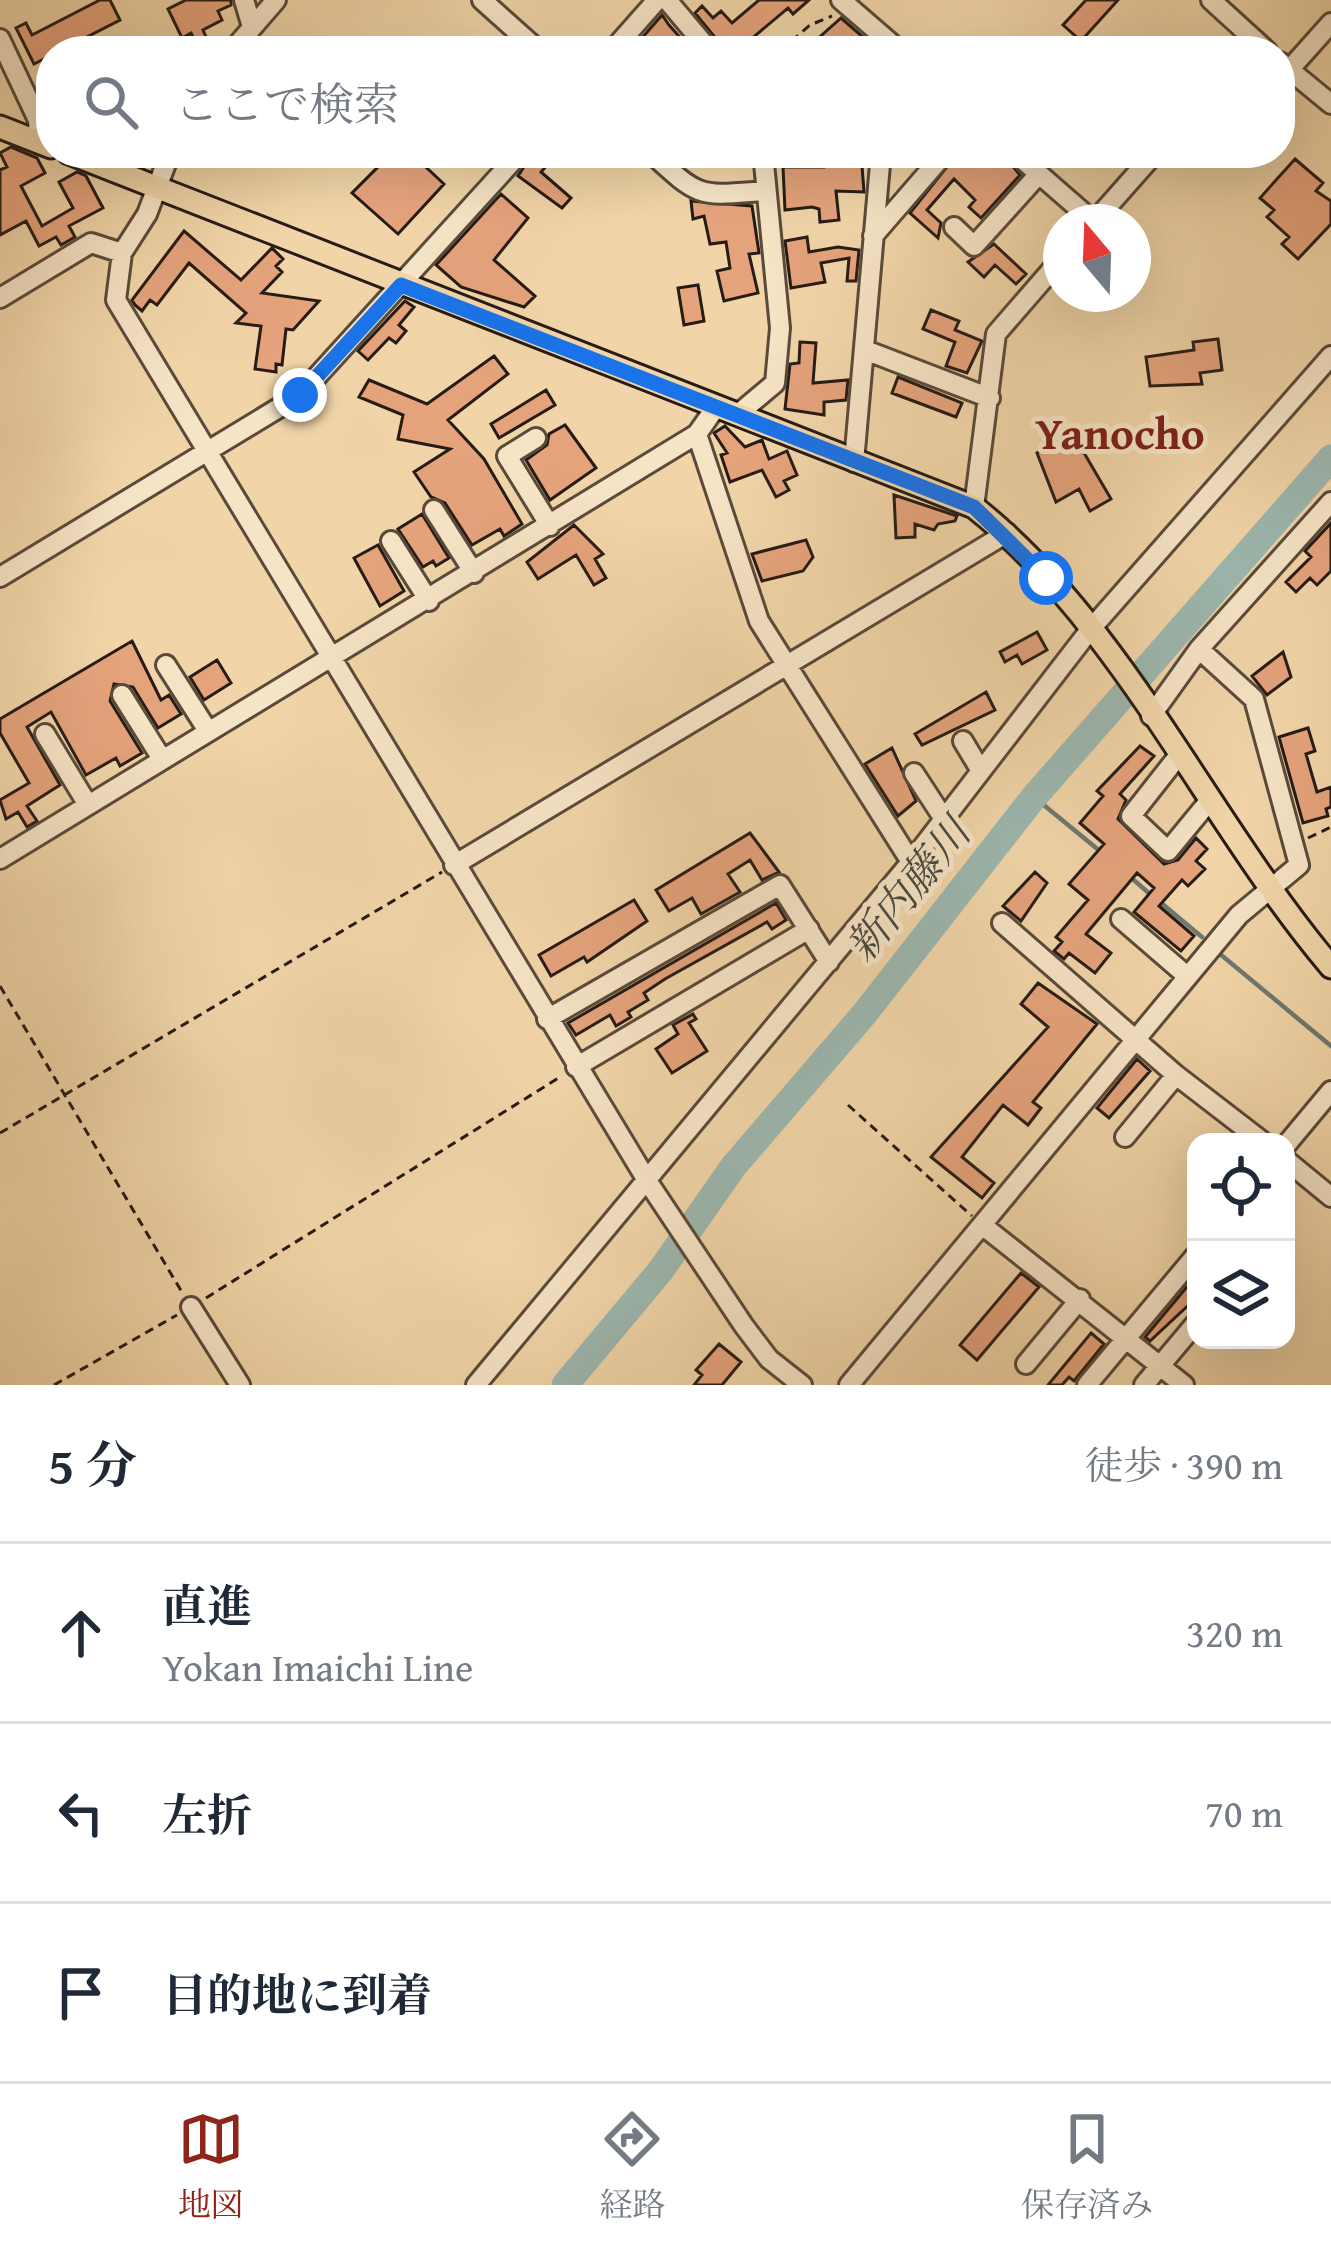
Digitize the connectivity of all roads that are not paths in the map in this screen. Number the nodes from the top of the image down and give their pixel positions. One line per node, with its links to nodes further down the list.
1 (244, 0): 9 (street)
2 (275, 0): 9 (street)
3 (482, 0): 11 (street)
4 (656, 0): 12 (street)
5 (667, 0): 13 (street)
6 (845, 2): 14 (street)
7 (1220, 4): 15 (street)
8 (1331, 22): 17 (street)
9 (251, 27): 10 (street)
10 (244, 36)
11 (522, 36)
12 (625, 36)
13 (697, 36)
14 (881, 36)
15 (1246, 36)
16 (0, 39): 20 (street)
17 (1295, 56)
18 (1295, 73): 19 (street)
19 (1328, 94)
20 (36, 116)
21 (0, 127): 22 (main road)
22 (36, 141)
23 (112, 168): 33 (main road)
24 (164, 168): 33 (street)
25 (506, 168): 39 (street)
26 (668, 168): 34 (street)
27 (764, 168): 34 (street)
28 (880, 168): 36 (street)
29 (932, 168): 36 (street)
30 (1033, 168): 32 (street)
31 (1142, 168): 32 (street)
32 (1039, 173): 35 (street)
33 (158, 184): 37 (street); 39 (main road)
34 (765, 191): 44 (street)
35 (953, 227)
36 (873, 236): 41 (street)
37 (122, 253): 40 (street); 47 (street)
38 (1043, 280): 43 (street)
39 (401, 285): 44 (main road); 47 (street)
40 (0, 298)
41 (866, 350): 43 (street); 48 (street)
42 (1331, 356): 58 (street)
43 (990, 398): 50 (street)
44 (726, 411): 45 (street); 48 (main road)
45 (697, 434): 52 (street); 61 (street)
46 (536, 438): 52 (street)
47 (208, 453): 56 (street); 60 (street)
48 (854, 462): 50 (main road)
49 (1330, 505): 59 (street)
50 (974, 507): 53 (main road)
51 (434, 510): 55 (street)
52 (550, 526): 55 (street)
53 (1007, 533): 58 (main road); 61 (street)
54 (391, 541): 57 (street)
55 (474, 573): 57 (street)
56 (0, 578)
57 (429, 601): 60 (street)
58 (1093, 636): 64 (main road); 70 (street)
59 (1199, 649): 64 (street); 78 (street)
60 (329, 657): 65 (street); 77 (street)
61 (789, 662): 76 (street); 77 (street)
62 (166, 665): 65 (street)
63 (122, 694): 69 (street)
64 (1149, 713): 68 (main road)
65 (208, 731): 69 (street)
66 (45, 734): 73 (street)
67 (963, 741): 70 (street)
68 (1179, 755): 72 (main road); 72 (street)
69 (163, 759): 73 (street)
70 (982, 771): 74 (street)
71 (914, 772): 74 (street)
72 (1210, 800): 78 (main road)
73 (88, 805): 75 (street)
74 (944, 819): 76 (street)
75 (0, 859)
76 (911, 862): 82 (street)
77 (454, 865): 85 (street)
78 (1272, 889): 83 (main road); 84 (street)
79 (1121, 919): 84 (street)
80 (1001, 922): 86 (street)
81 (808, 929): 82 (street); 85 (street); 87 (street)
82 (829, 962): 94 (street)
83 (1331, 967)
84 (1186, 976): 86 (street)
85 (547, 1019): 87 (street)
86 (1133, 1038): 88 (street); 96 (street)
87 (576, 1067): 94 (street)
88 (1176, 1075): 90 (street); 92 (street)
89 (1331, 1091): 91 (street)
90 (1252, 1133)
91 (1295, 1134)
92 (1125, 1137)
93 (1295, 1167): 95 (street)
94 (651, 1187): 105 (street); 106 (street)
95 (1331, 1197)
96 (982, 1225): 98 (street); 107 (street)
97 (1187, 1266): 101 (street)
98 (1080, 1299): 101 (street); 102 (street)
99 (191, 1307): 104 (street)
100 (1187, 1334): 103 (street)
101 (1126, 1338): 103 (street); 108 (street)
102 (1026, 1364)
103 (1160, 1366): 109 (street); 110 (street)
104 (240, 1385)
105 (476, 1385)
106 (802, 1385)
107 (849, 1385)
108 (1087, 1385)
109 (1144, 1385)
110 (1184, 1385)

